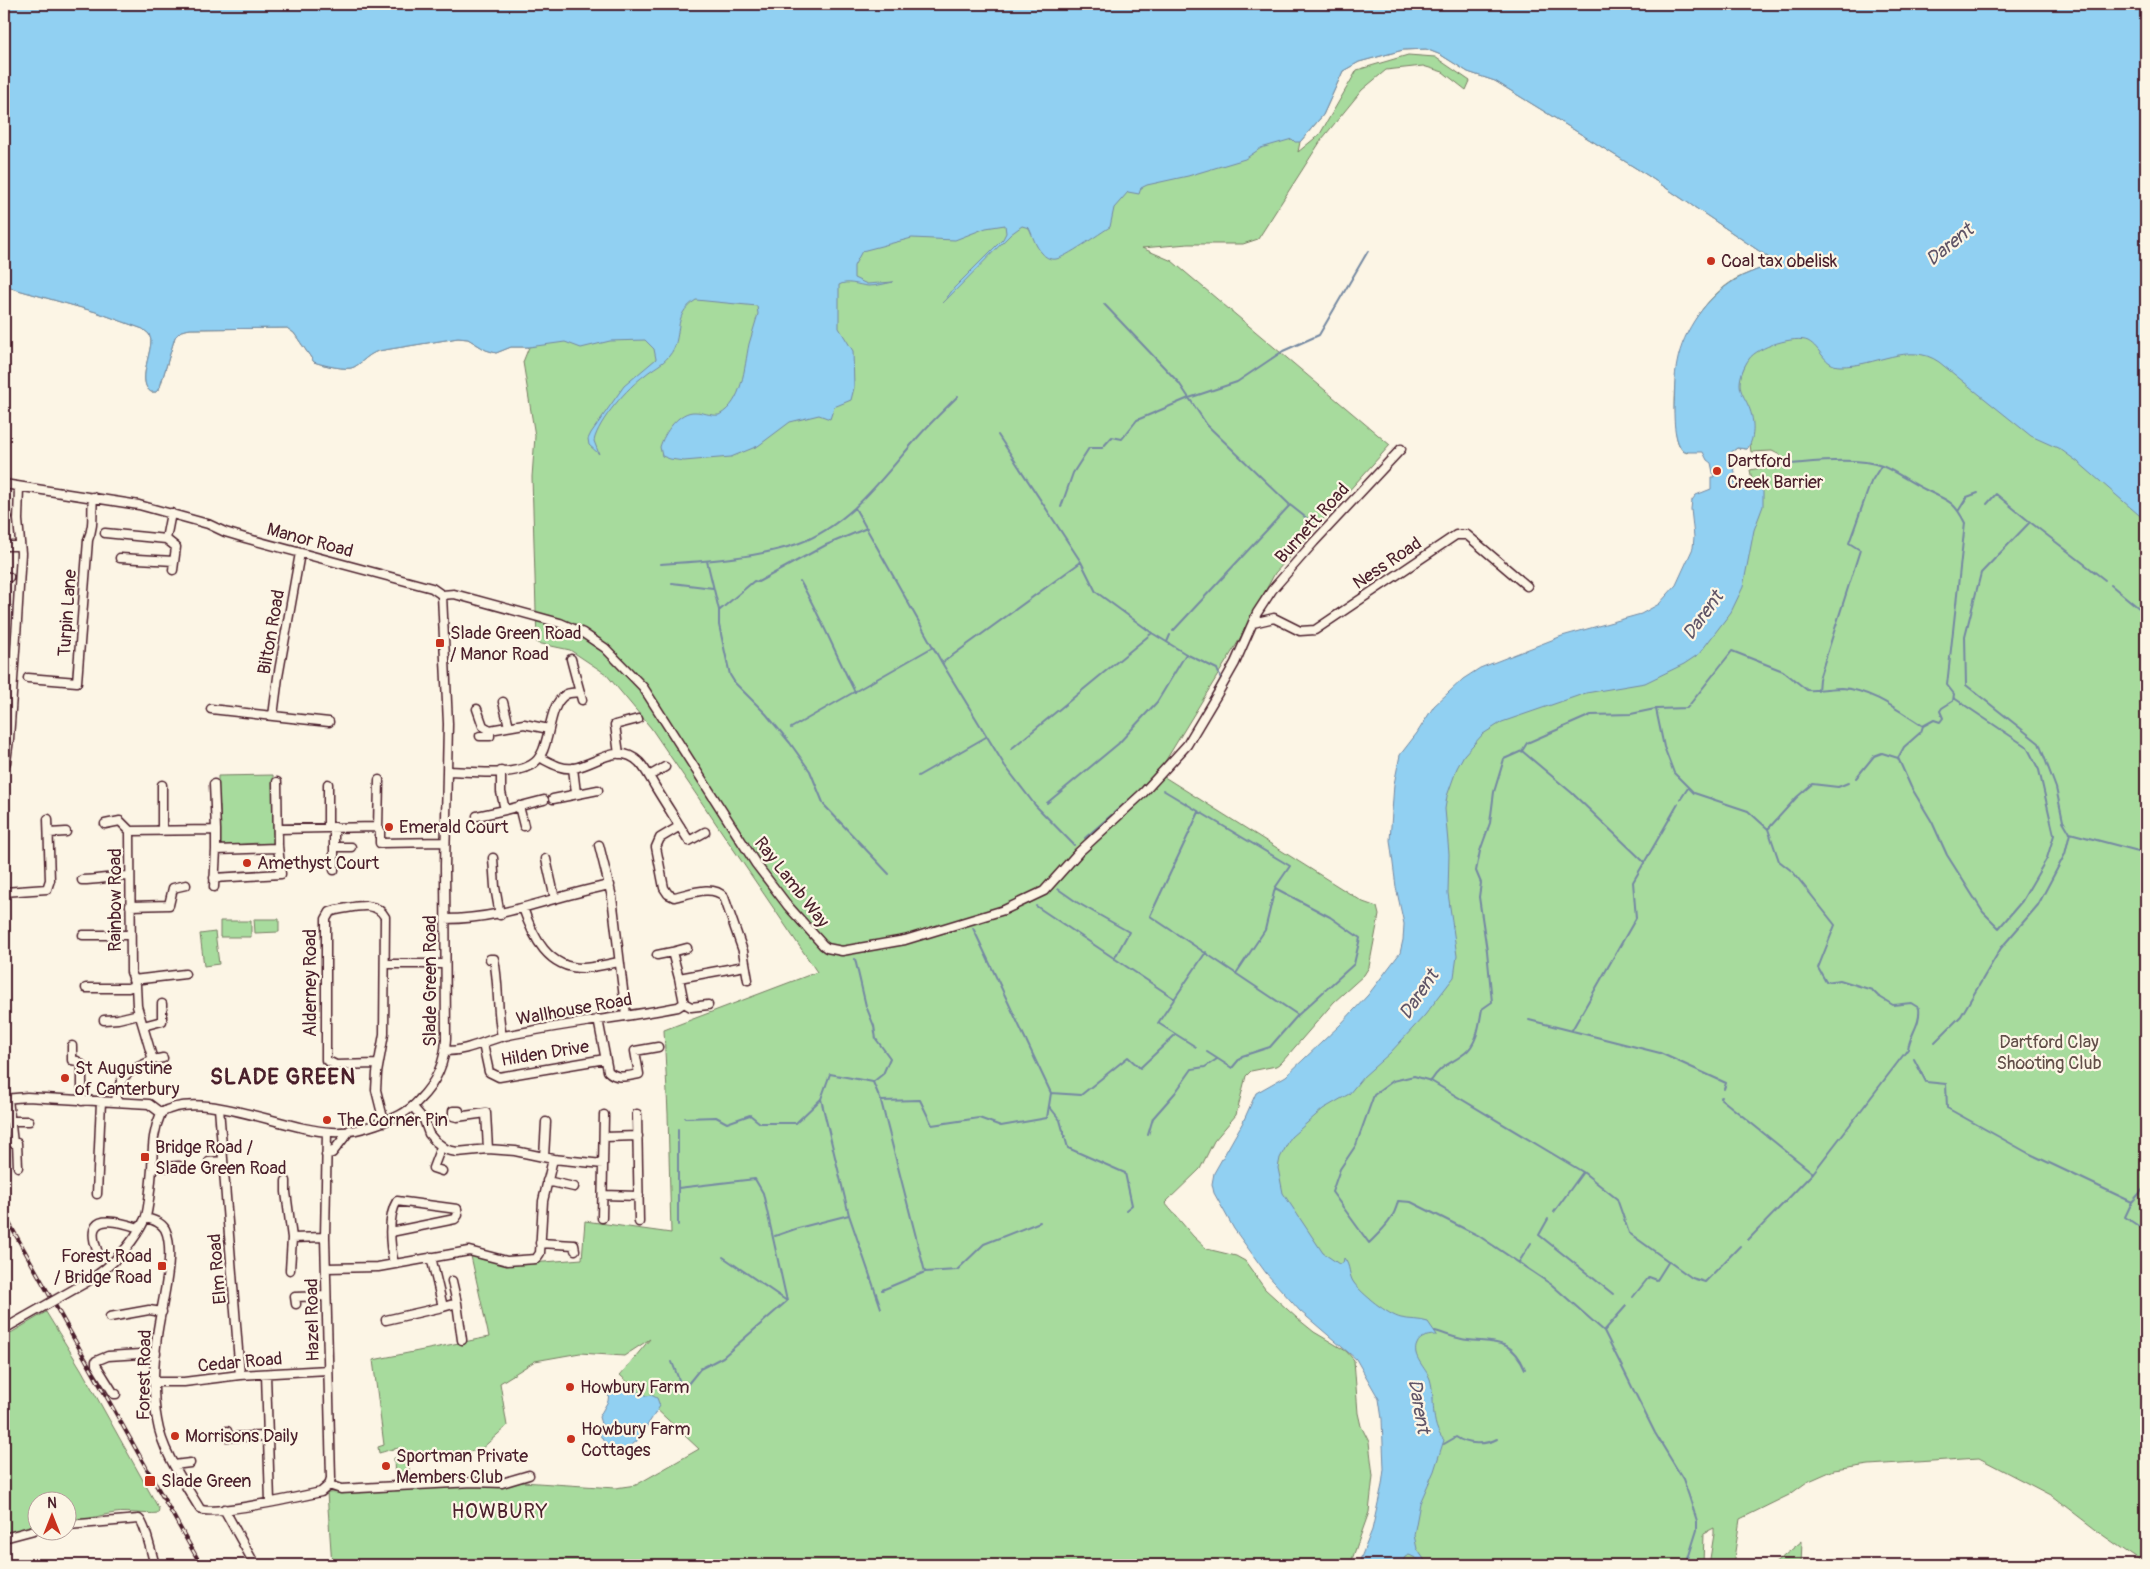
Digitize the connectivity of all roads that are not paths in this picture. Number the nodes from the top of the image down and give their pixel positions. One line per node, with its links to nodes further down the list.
1 (1401, 449): 17 (street, Burnett Road)
2 (4, 484): 3 (street, Manor Road)
3 (20, 487): 4 (street, Manor Road); 9 (street)
4 (93, 497): 5 (street, Manor Road); 21 (street, Turpin Lane)
5 (171, 513): 7 (street); 10 (street, Manor Road)
6 (105, 533): 7 (street)
7 (166, 539): 12 (street)
8 (4, 546): 9 (street)
9 (20, 546): 20 (street)
10 (300, 553): 15 (street, Manor Road); 25 (street, Bilton Road)
11 (120, 558): 12 (street)
12 (174, 561): 13 (street)
13 (173, 570)
14 (1527, 586): 17 (street, Ness Road)
15 (442, 595): 16 (street, Manor Road); 38 (street)
16 (529, 614): 32 (street, Ray Lamb Way)
17 (1252, 623): 32 (street, Burnett Road)
18 (571, 659): 29 (street)
19 (4, 662): 20 (street)
20 (14, 663): 35 (street)
21 (28, 678)
22 (503, 702): 28 (street)
23 (211, 709): 25 (street)
24 (477, 709): 30 (street)
25 (273, 716): 27 (street)
26 (638, 719): 33 (street)
27 (329, 722)
28 (508, 726): 29 (street); 30 (street)
29 (549, 729): 34 (street)
30 (490, 730): 31 (street)
31 (480, 736)
32 (1187, 745)
33 (618, 754): 36 (street); 40 (street)
34 (541, 758): 36 (street); 39 (street)
35 (4, 766)
36 (573, 768): 47 (street)
37 (665, 768): 40 (street)
38 (447, 771): 39 (street); 66 (street, Slade Green Road)
39 (501, 771): 51 (street)
40 (649, 776): 56 (street)
41 (379, 780): 59 (street)
42 (277, 782): 58 (street)
43 (214, 784): 60 (street)
44 (328, 784): 57 (street)
45 (162, 785): 62 (street)
46 (598, 790): 47 (street)
47 (576, 793): 48 (street)
48 (553, 799)
49 (544, 800): 50 (street)
50 (519, 806): 51 (street); 55 (street)
51 (505, 810): 52 (street)
52 (476, 816)
53 (48, 819): 65 (street)
54 (105, 824): 61 (street)
55 (524, 826)
56 (680, 826): 64 (street); 94 (street)
57 (331, 827): 58 (street); 59 (street); 69 (street)
58 (278, 829): 68 (street)
59 (378, 829): 66 (street)
60 (216, 830): 62 (street, Rainbow Road); 71 (street)
61 (130, 831): 62 (street, Rainbow Road); 75 (street, Rainbow Road)
62 (162, 831)
63 (66, 832): 65 (street)
64 (705, 832)
65 (48, 833): 79 (street)
66 (445, 842): 84 (street, Slade Green Road)
67 (599, 845): 78 (street)
68 (278, 846): 71 (street); 71 (street)
69 (334, 847): 70 (street); 74 (street)
70 (351, 847)
71 (216, 850)
72 (493, 858): 83 (street)
73 (546, 859): 80 (street)
74 (334, 870)
75 (130, 876): 76 (street); 81 (street, Rainbow Road)
76 (82, 880)
77 (186, 885): 81 (street)
78 (610, 885): 80 (street); 91 (street)
79 (4, 892)
80 (555, 899): 82 (street)
81 (130, 906): 86 (street, Rainbow Road)
82 (524, 908): 83 (street); 91 (street)
83 (500, 914): 84 (street)
84 (445, 919): 93 (street, Slade Green Road)
85 (83, 935): 86 (street)
86 (130, 935): 98 (street, Rainbow Road)
87 (687, 948): 88 (street)
88 (672, 952): 89 (street); 96 (street)
89 (657, 955)
90 (494, 959): 108 (street)
91 (619, 962): 104 (street)
92 (385, 964): 93 (street); 116 (street, Alderney Road); 116 (street, Alderney Road)
93 (445, 964): 112 (street, Slade Green Road)
94 (745, 966): 96 (street); 97 (street)
95 (184, 974): 98 (street)
96 (679, 978): 100 (street)
97 (748, 980)
98 (135, 983): 99 (street); 103 (street, Rainbow Road)
99 (86, 988)
100 (684, 1003): 102 (street, Wallhouse Road); 104 (street, Wallhouse Road)
101 (162, 1004): 107 (street)
102 (708, 1005)
103 (139, 1014): 106 (street); 107 (street, Rainbow Road)
104 (626, 1015): 105 (street, Wallhouse Road)
105 (598, 1019): 108 (street, Wallhouse Road); 114 (street)
106 (104, 1020)
107 (143, 1026): 115 (street, Rainbow Road)
108 (502, 1037): 109 (street, Wallhouse Road)
109 (483, 1044): 112 (street, Wallhouse Road); 114 (street, Hilden Drive)
110 (72, 1046): 118 (street)
111 (658, 1047): 114 (street)
112 (446, 1051): 121 (street, Slade Green Road)
113 (163, 1058): 115 (street)
114 (605, 1059)
115 (153, 1060): 120 (street)
116 (378, 1064): 129 (street, Alderney Road)
117 (6, 1099): 118 (street); 127 (street)
118 (82, 1101): 119 (street)
119 (101, 1101): 120 (street); 150 (street)
120 (116, 1102): 123 (street)
121 (413, 1107): 129 (street, Slade Green Road); 135 (street)
122 (219, 1108): 123 (street, Slade Green Road); 132 (street, Slade Green Road); 140 (street, Elm Road)
123 (161, 1113): 145 (street)
124 (637, 1114): 133 (street)
125 (604, 1115): 134 (street)
126 (460, 1116): 136 (street)
127 (10, 1120): 128 (street); 144 (street)
128 (29, 1120)
129 (384, 1122): 131 (street, Slade Green Road)
130 (546, 1122): 138 (street)
131 (350, 1130): 132 (street, Slade Green Road); 137 (street)
132 (327, 1132): 137 (street, Hazel Road)
133 (638, 1136): 134 (street); 152 (street)
134 (604, 1137): 142 (street)
135 (441, 1147): 136 (street); 146 (street)
136 (488, 1149): 138 (street)
137 (326, 1155): 158 (street, Hazel Road)
138 (544, 1157): 139 (street)
139 (553, 1159): 142 (street); 148 (street)
140 (223, 1161): 141 (street); 182 (street, Elm Road)
141 (209, 1162)
142 (603, 1164): 151 (street)
143 (179, 1166): 145 (street)
144 (18, 1167)
145 (152, 1168): 153 (street)
146 (442, 1171)
147 (286, 1181): 159 (street)
148 (547, 1181): 149 (street); 160 (street)
149 (574, 1187)
150 (98, 1194)
151 (603, 1195): 152 (street); 154 (street)
152 (639, 1196): 155 (street)
153 (146, 1218): 156 (street); 174 (street, Forest Road)
154 (602, 1218)
155 (639, 1222)
156 (139, 1228): 161 (street); 177 (street, bridge)
157 (391, 1232): 157 (street); 165 (street)
158 (326, 1237): 159 (street); 167 (street, Hazel Road)
159 (292, 1238): 168 (street)
160 (540, 1243): 162 (street); 163 (street)
161 (97, 1250)
162 (575, 1250)
163 (481, 1254): 164 (street); 166 (street)
164 (431, 1257): 165 (street); 173 (street)
165 (394, 1264): 167 (street)
166 (488, 1264)
167 (326, 1268): 170 (street, Hazel Road)
168 (290, 1270)
169 (452, 1281): 171 (street)
170 (326, 1296): 172 (street); 180 (street, Hazel Road)
171 (456, 1303): 173 (street); 178 (street)
172 (296, 1304)
173 (443, 1307): 176 (street)
174 (162, 1312): 175 (street, Forest Road); 179 (street, Forest Road)
175 (110, 1317)
176 (386, 1320)
177 (4, 1329)
178 (462, 1340)
179 (156, 1353): 183 (street, Forest Road); 184 (street)
180 (328, 1370): 181 (street, Cedar Road); 190 (street, Hazel Road)
181 (266, 1374): 182 (street, Cedar Road); 185 (street)
182 (240, 1375): 183 (street, Cedar Road)
183 (155, 1382): 188 (street, Forest Road)
184 (116, 1394)
185 (267, 1436): 186 (street); 191 (street)
186 (227, 1437)
187 (190, 1463): 188 (street)
188 (174, 1465): 192 (street, Forest Road)
189 (529, 1475): 190 (street)
190 (329, 1485): 191 (street)
191 (270, 1502): 192 (street)
192 (224, 1509): 197 (street)
193 (78, 1524): 196 (street)
194 (28, 1532): 195 (street)
195 (4, 1538)
196 (155, 1565)
197 (255, 1565)

